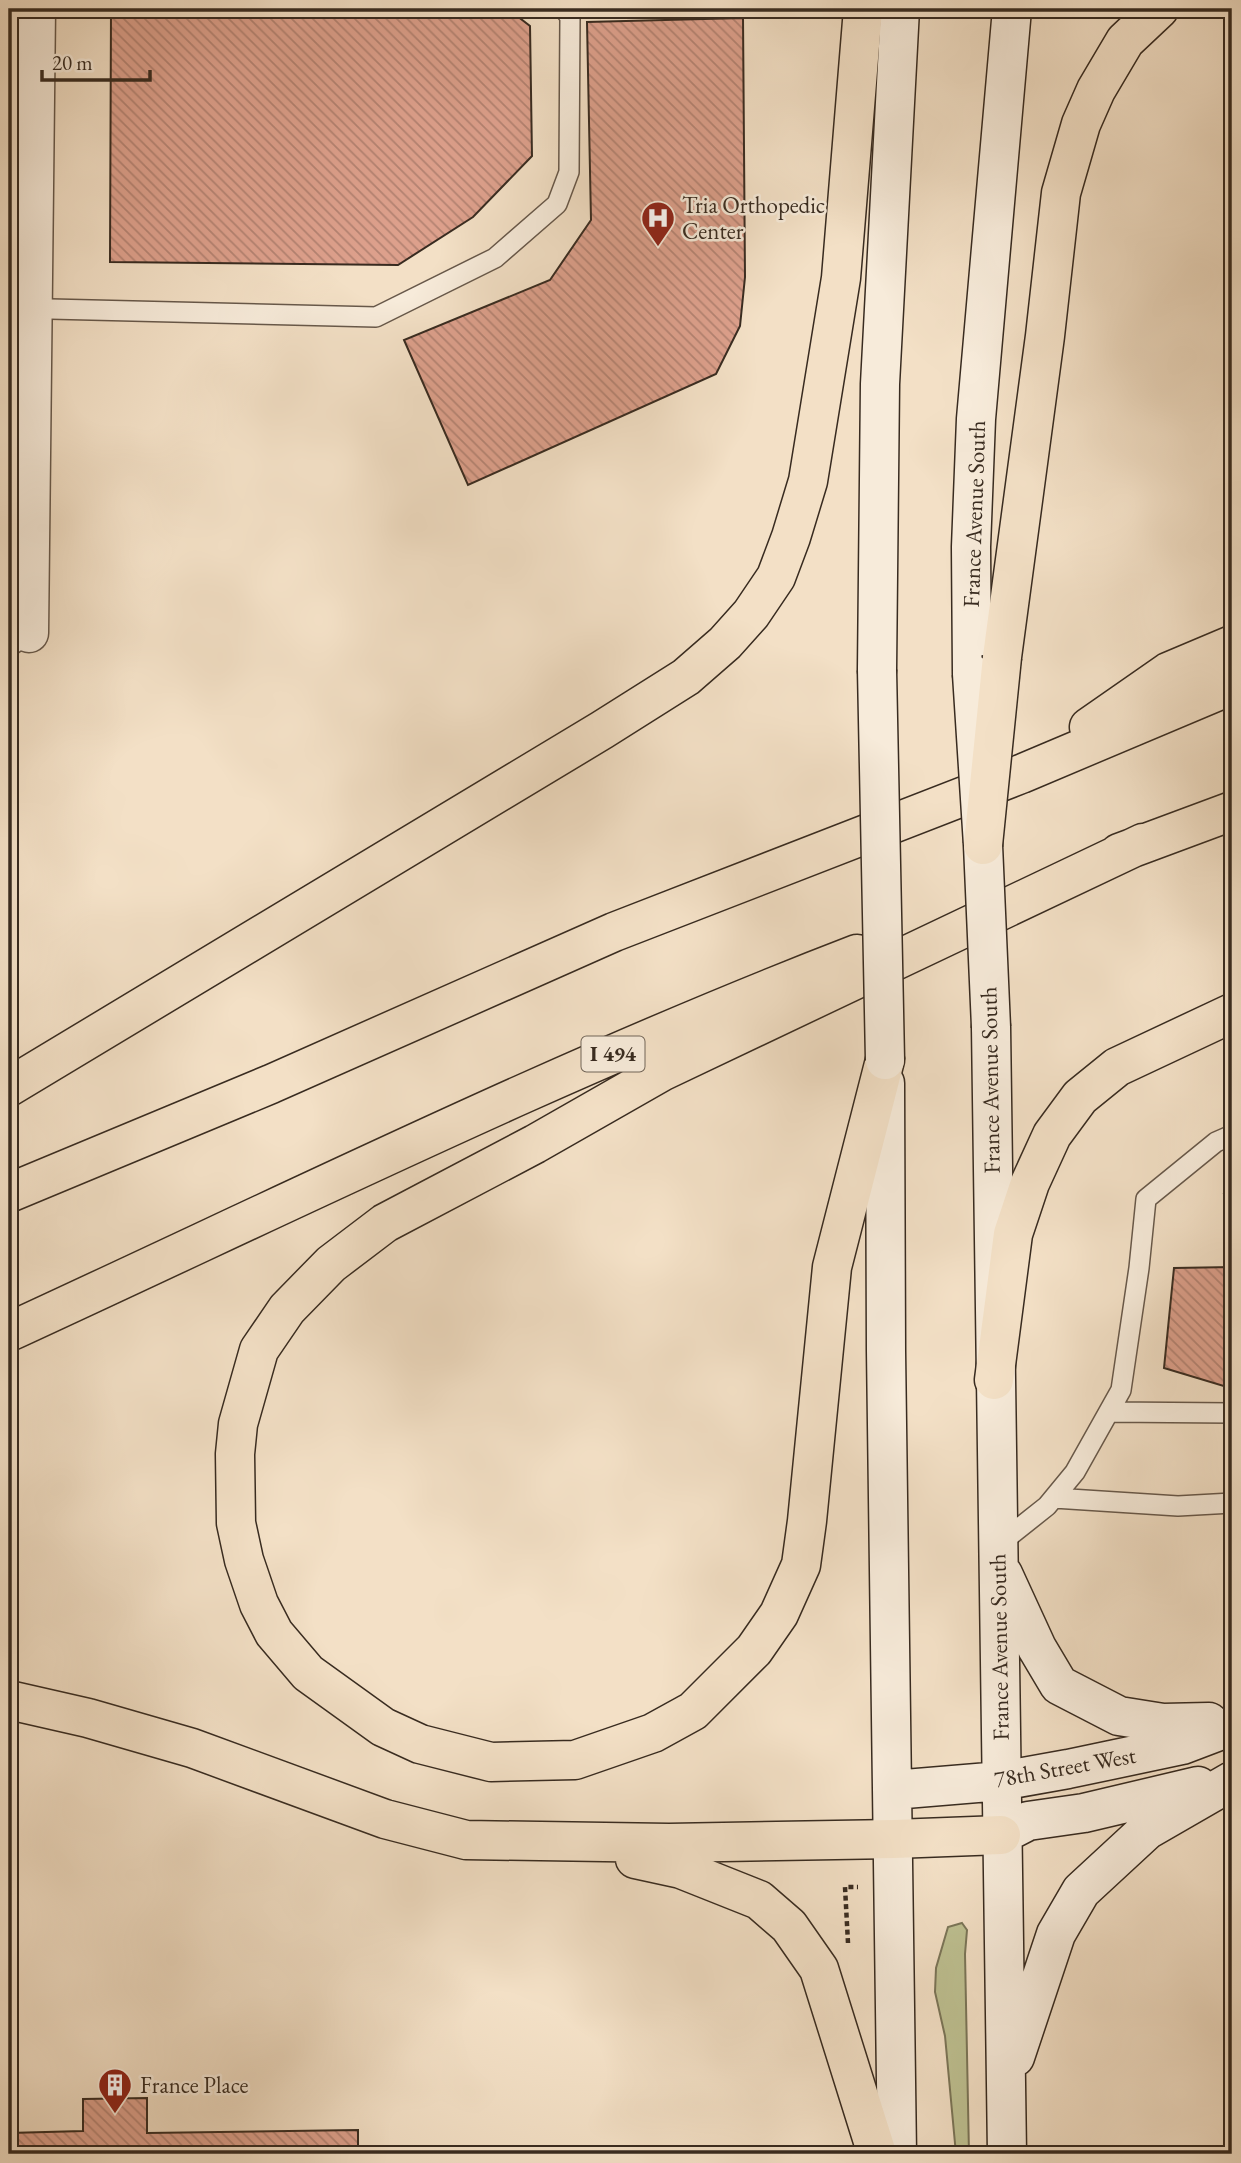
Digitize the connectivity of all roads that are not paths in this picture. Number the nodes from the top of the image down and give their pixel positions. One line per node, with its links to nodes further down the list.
1 (36, 9): 7 (main road)
2 (564, 9): 7 (lane)
3 (863, 9): 18 (highway)
4 (900, 9): 17 (main road, bridge)
5 (1012, 9): 10 (main road, France Avenue South)
6 (1160, 9): 10 (highway)
7 (21, 309): 8 (main road)
8 (19, 640)
9 (1232, 645): 12 (highway)
10 (987, 665): 15 (highway, bridge)
11 (1232, 685): 12 (highway)
12 (1021, 774): 20 (highway)
13 (1232, 811): 14 (highway, I 494)
14 (1143, 844): 17 (highway); 21 (highway, I 494)
15 (983, 845): 22 (main road, France Avenue South, bridge)
16 (1232, 1013): 22 (highway)
17 (885, 1060): 33 (main road)
18 (9, 1087)
19 (1232, 1135): 23 (lane)
20 (9, 1193)
21 (9, 1332)
22 (995, 1380): 27 (main road, France Avenue South)
23 (1109, 1412): 24 (lane); 25 (lane)
24 (1232, 1413)
25 (1054, 1498): 26 (lane); 27 (lane)
26 (1232, 1503)
27 (997, 1553): 29 (main road); 31 (main road, France Avenue South)
28 (9, 1700): 36 (highway)
29 (1232, 1724): 31 (main road, 78th Street West)
30 (1232, 1776): 34 (main road, 78th Street West)
31 (1001, 1781): 33 (main road, 78th Street West); 34 (main road, France Avenue South)
32 (1232, 1781): 37 (main road)
33 (893, 1790): 35 (main road)
34 (1001, 1835): 35 (highway); 37 (main road, France Avenue South)
35 (894, 1839): 36 (highway); 39 (main road)
36 (551, 1842): 38 (highway)
37 (1006, 2086): 40 (main road, France Avenue South)
38 (877, 2154)
39 (897, 2154)
40 (1007, 2154)

